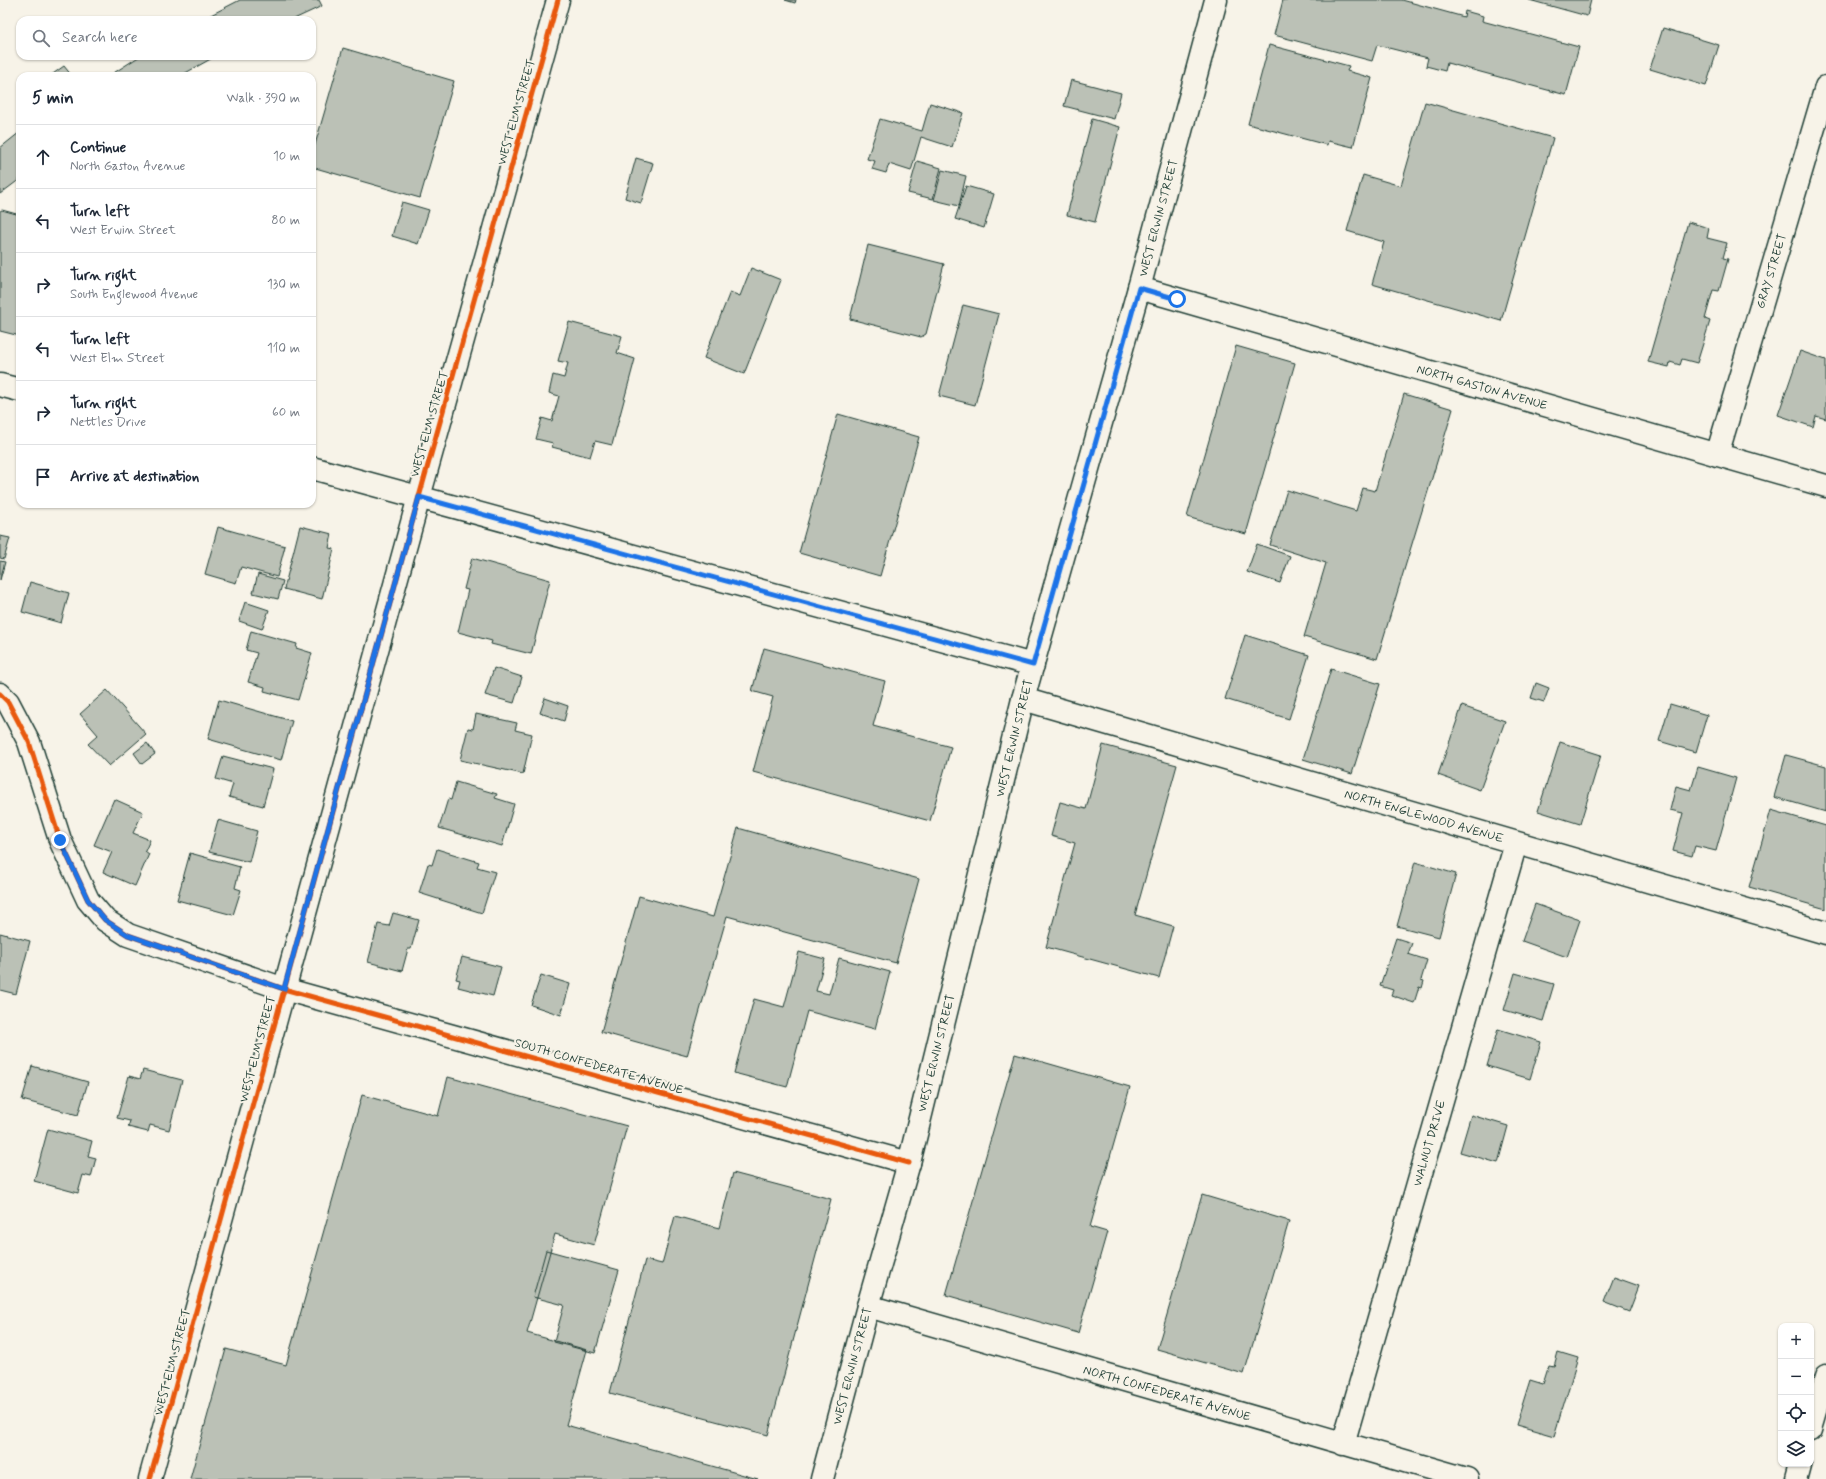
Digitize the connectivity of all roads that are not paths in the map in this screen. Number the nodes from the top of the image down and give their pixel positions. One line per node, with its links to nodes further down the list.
1 (558, 0): 10 (street, WEST ELM STREET)
2 (1216, 0): 4 (street, WEST ERWIN STREET)
3 (1826, 87): 7 (street, GRAY STREET)
4 (1139, 288): 7 (street, NORTH GASTON AVENUE); 11 (street, WEST ERWIN STREET)
5 (0, 385): 6 (street)
6 (16, 389)
7 (1717, 455): 9 (street, NORTH GASTON AVENUE)
8 (316, 469): 10 (street)
9 (1826, 486)
10 (419, 497): 11 (street); 16 (street, WEST ELM STREET)
11 (1033, 665): 13 (street, WEST ERWIN STREET)
12 (0, 694): 16 (street, SOUTH CONFEDERATE AVENUE)
13 (1023, 699): 14 (street, NORTH ENGLEWOOD AVENUE); 17 (street, WEST ERWIN STREET)
14 (1516, 842): 15 (street, NORTH ENGLEWOOD AVENUE); 21 (street, WALNUT DRIVE)
15 (1826, 933)
16 (284, 989): 17 (street, SOUTH CONFEDERATE AVENUE); 23 (street, WEST ELM STREET)
17 (909, 1163): 18 (street, WEST ERWIN STREET)
18 (868, 1306): 21 (street, NORTH CONFEDERATE AVENUE); 24 (street, WEST ERWIN STREET)
19 (1826, 1376): 20 (street)
20 (1814, 1417)
21 (1343, 1444): 25 (street, NORTH CONFEDERATE AVENUE)
22 (1799, 1467): 26 (street)
23 (150, 1479)
24 (822, 1479)
25 (1467, 1479)
26 (1796, 1479)

